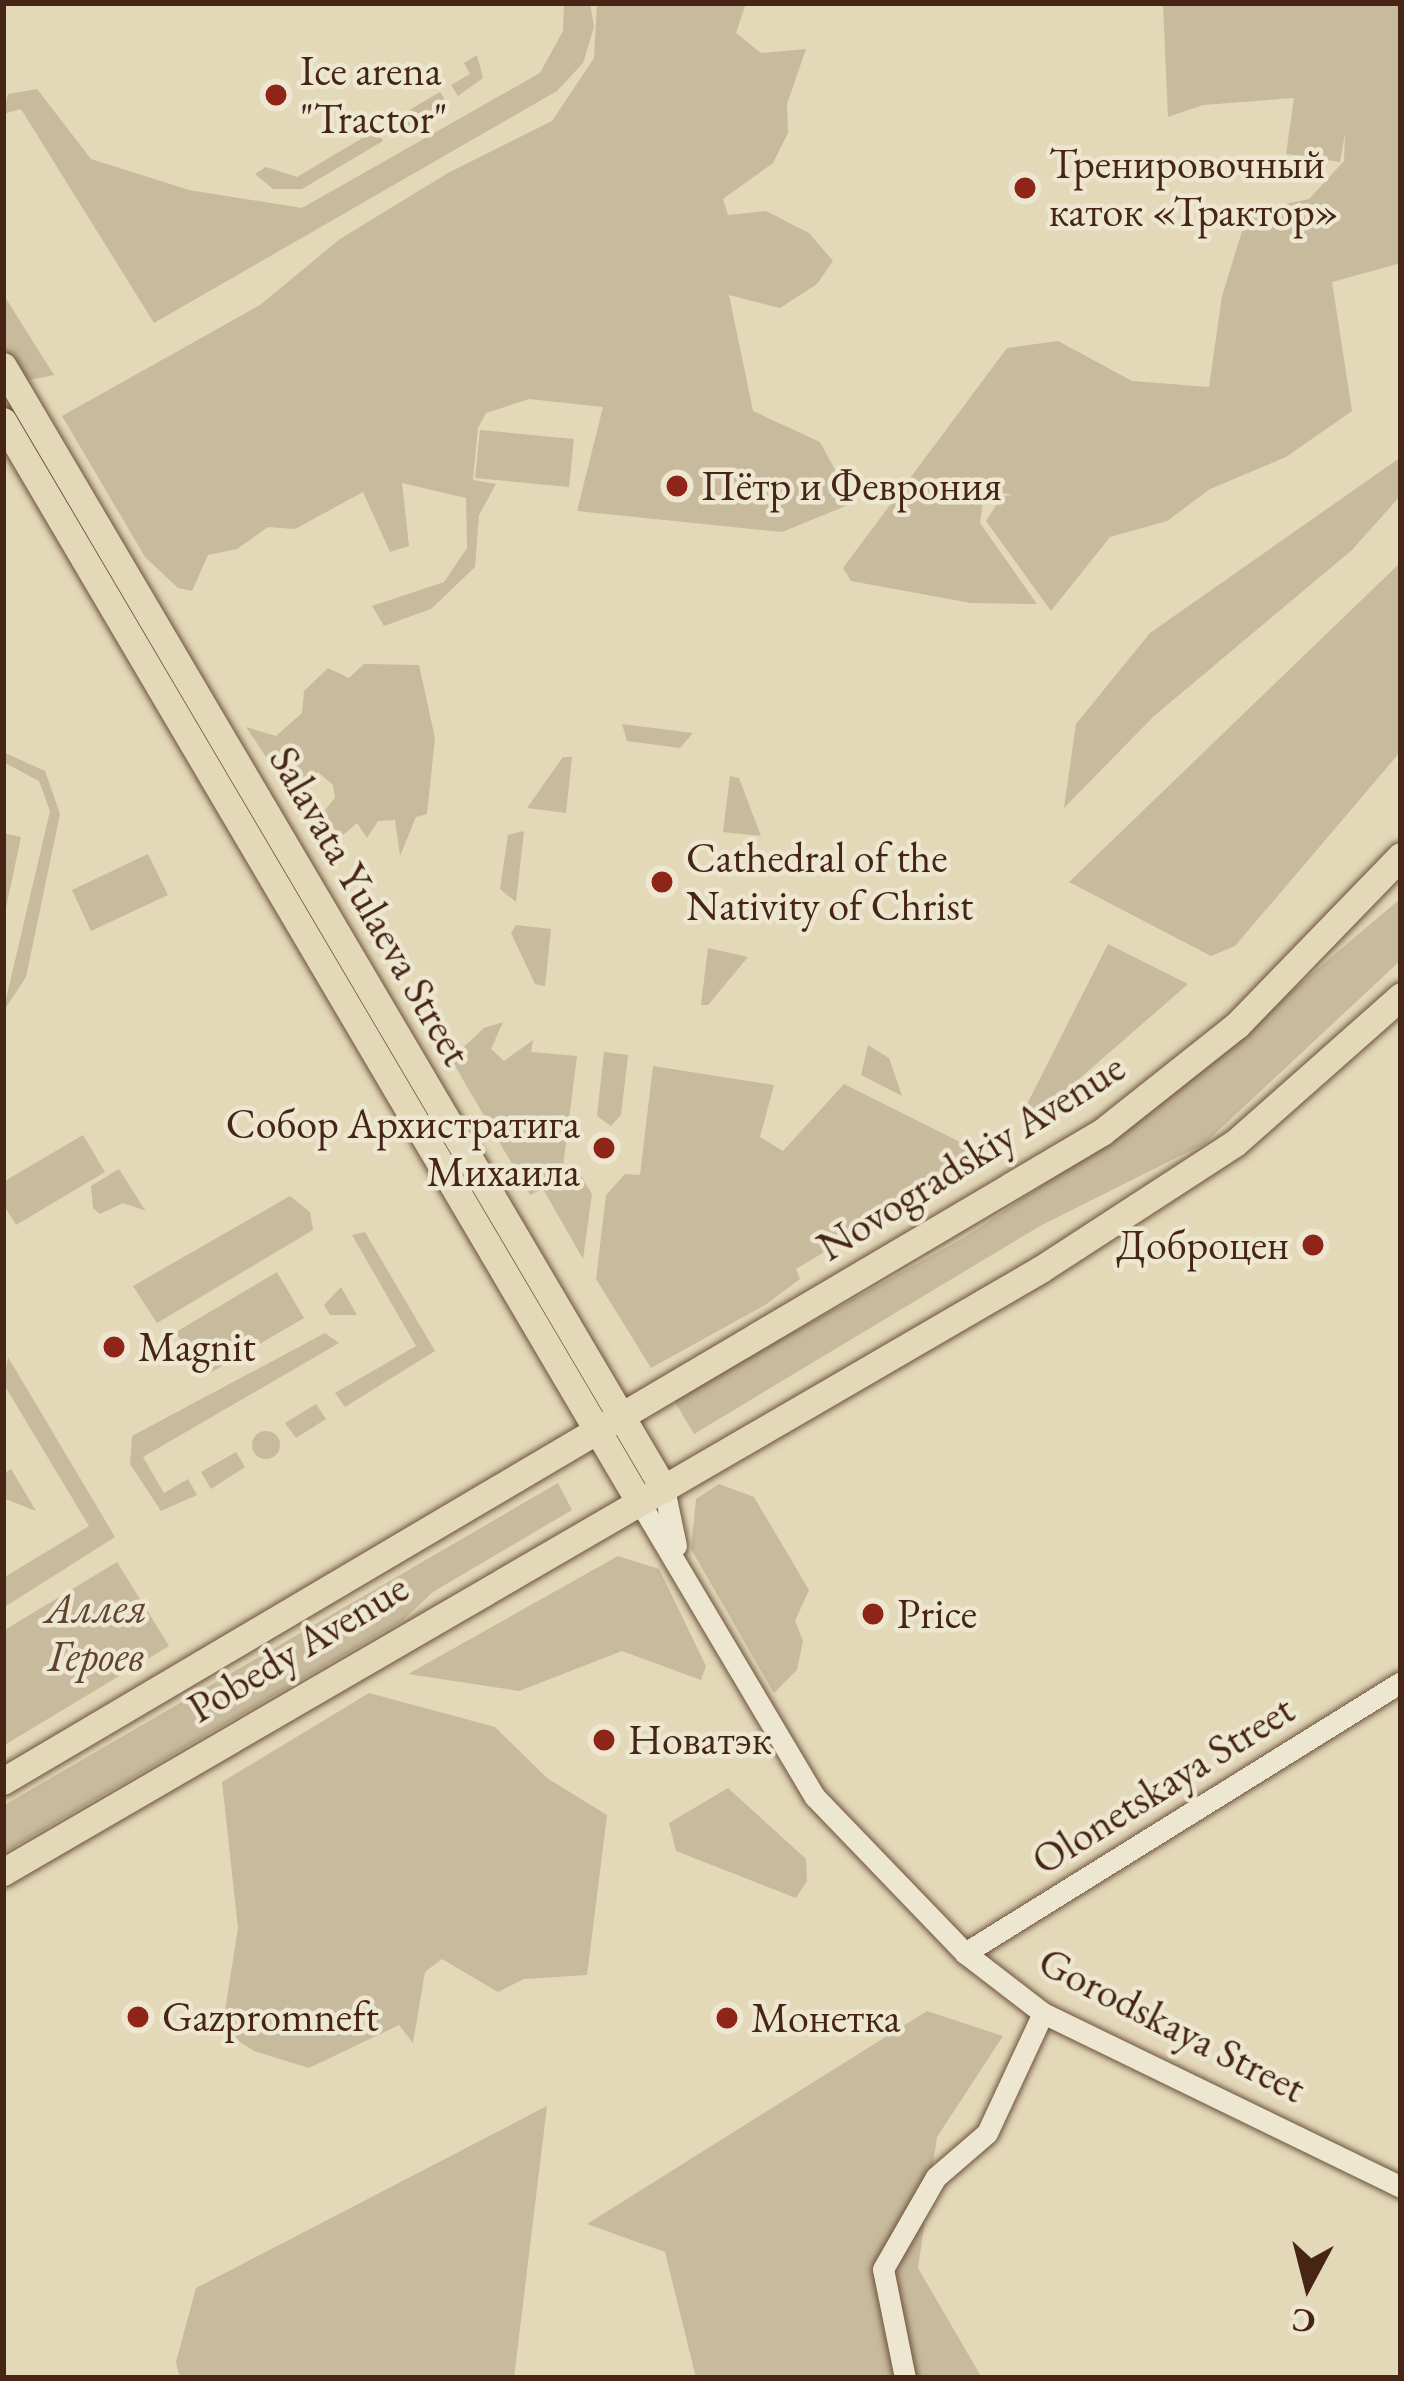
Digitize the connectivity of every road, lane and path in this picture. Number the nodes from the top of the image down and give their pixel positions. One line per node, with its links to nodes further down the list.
1 (3, 366): 5 (main road, Salavata Yulaeva Street)
2 (3, 422): 5 (main road, Salavata Yulaeva Street)
3 (1401, 856): 5 (main road, Novogradskiy Avenue)
4 (1401, 996): 7 (main road)
5 (609, 1421): 6 (main road, Salavata Yulaeva Street); 7 (main road, Salavata Yulaeva Street); 9 (main road, Pobedy Avenue)
6 (616, 1460): 7 (main road, Gorodskaya Street)
7 (652, 1495): 10 (main road, Pobedy Avenue); 11 (street, Gorodskaya Street)
8 (1401, 1682): 11 (street, Olonetskaya Street)
9 (3, 1781)
10 (3, 1872)
11 (965, 1953): 12 (street, Gorodskaya Street)
12 (1043, 2014): 13 (street, Gorodskaya Street); 14 (street)
13 (1401, 2187)
14 (905, 2378)

